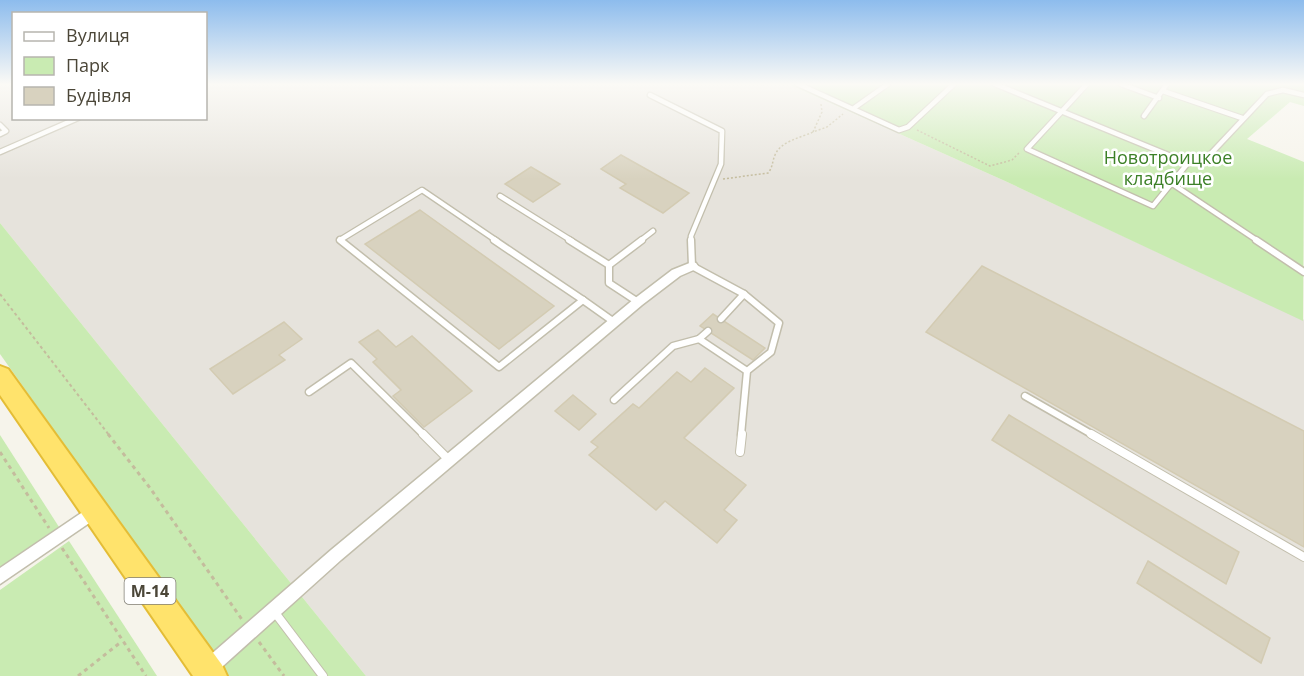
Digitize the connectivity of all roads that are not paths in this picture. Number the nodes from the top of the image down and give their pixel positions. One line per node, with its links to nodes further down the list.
1 (691, 116): 18 (lane)
2 (870, 116): 3 (lane)
3 (920, 116)
4 (1060, 116): 14 (lane)
5 (1068, 116): 13 (lane)
6 (1235, 116): 8 (lane)
7 (1245, 116): 8 (lane)
8 (1242, 118): 13 (lane)
9 (73, 120): 12 (lane)
10 (0, 125): 11 (lane)
11 (0, 134)
12 (0, 152)
13 (1188, 163): 14 (lane)
14 (1171, 183): 19 (lane)
15 (501, 196): 17 (lane)
16 (653, 231): 17 (lane)
17 (609, 265): 22 (lane)
18 (692, 266): 20 (lane); 22 (street)
19 (1304, 272)
20 (744, 294): 23 (lane); 27 (lane)
21 (583, 300): 21 (lane); 24 (lane)
22 (638, 302): 24 (street)
23 (721, 319)
24 (614, 322): 33 (street)
25 (708, 331): 26 (lane)
26 (699, 339): 27 (lane); 31 (lane)
27 (747, 371): 32 (lane)
28 (4, 387): 34 (highway, М-14)
29 (309, 392): 33 (lane)
30 (1025, 396): 35 (lane)
31 (614, 400)
32 (740, 452)
33 (450, 461): 37 (street)
34 (96, 510): 36 (street); 38 (highway, М-14)
35 (1304, 557)
36 (0, 577)
37 (273, 609): 38 (street); 39 (lane)
38 (209, 673)
39 (323, 676)

